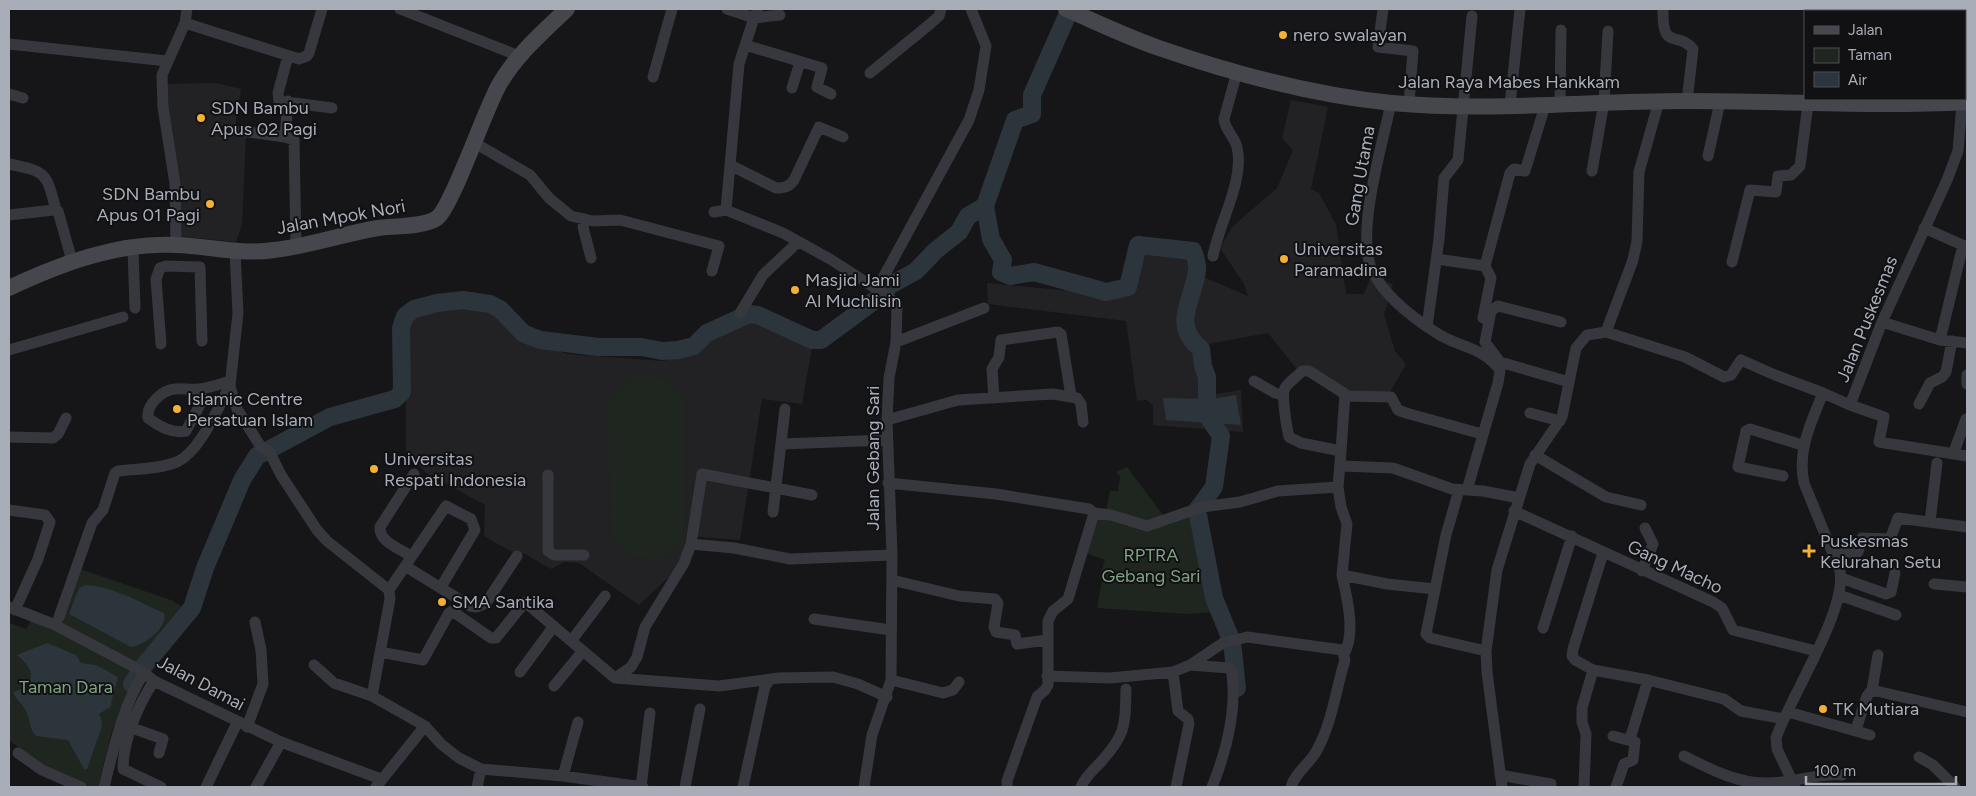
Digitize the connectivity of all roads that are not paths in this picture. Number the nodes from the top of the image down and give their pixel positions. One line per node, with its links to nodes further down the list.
1 (187, 9): 16 (street)
2 (322, 9): 21 (street)
3 (400, 9): 22 (street)
4 (567, 9): 22 (main road, Jalan Mpok Nori)
5 (672, 9): 27 (street)
6 (727, 9): 13 (street)
7 (942, 9): 26 (street)
8 (971, 9): 74 (street)
9 (1383, 9): 39 (street)
10 (1520, 9): 41 (street)
11 (1663, 9): 34 (street)
12 (1070, 10): 25 (main road, Jalan Raya Mabes Hankkam)
13 (756, 13): 14 (street); 20 (street)
14 (780, 16)
15 (1472, 16): 43 (street)
16 (185, 23): 21 (street); 23 (street)
17 (1561, 30): 42 (street)
18 (1608, 31): 35 (street)
19 (9, 44): 23 (street)
20 (744, 46): 24 (street); 51 (street)
21 (288, 56): 32 (street)
22 (519, 56): 48 (main road, Jalan Mpok Nori)
23 (167, 61): 60 (street)
24 (800, 62): 28 (street); 30 (street)
25 (1237, 72): 38 (main road, Jalan Raya Mabes Hankkam); 65 (street)
26 (870, 73)
27 (653, 77)
28 (792, 88)
29 (9, 94): 31 (street)
30 (831, 94)
31 (23, 98)
32 (288, 101): 44 (street); 46 (street)
33 (1659, 101): 34 (main road, Jalan Raya Mabes Hankkam); 35 (main road, Jalan Raya Mabes Hankkam); 82 (street)
34 (1687, 101): 36 (main road, Jalan Raya Mabes Hankkam)
35 (1604, 102): 42 (main road, Jalan Raya Mabes Hankkam); 52 (street)
36 (1720, 102): 40 (main road, Jalan Raya Mabes Hankkam); 49 (street)
37 (1964, 102): 40 (main road, Jalan Raya Mabes Hankkam); 58 (street, Jalan Puskesmas)
38 (1391, 103): 39 (main road, Jalan Raya Mabes Hankkam); 81 (street, Gang Utama)
39 (1409, 104): 43 (main road, Jalan Raya Mabes Hankkam)
40 (1808, 104): 69 (street)
41 (1510, 105): 42 (main road, Jalan Raya Mabes Hankkam); 43 (main road, Jalan Raya Mabes Hankkam)
42 (1552, 105): 71 (street)
43 (1462, 106): 67 (street)
44 (332, 108)
45 (241, 131): 46 (street)
46 (286, 137): 61 (street)
47 (843, 137): 51 (street)
48 (473, 142): 57 (street); 61 (main road, Jalan Mpok Nori)
49 (1708, 156)
50 (9, 164): 53 (street)
51 (730, 165): 54 (street)
52 (1592, 171)
53 (56, 210): 56 (street); 68 (street)
54 (726, 210): 55 (street); 59 (street, Jalan Gebang Sari)
55 (714, 212)
56 (9, 215)
57 (585, 219): 66 (street); 72 (street)
58 (1924, 228): 62 (street); 80 (street, Jalan Puskesmas)
59 (798, 242): 74 (street, Jalan Gebang Sari); 77 (street)
60 (170, 245): 63 (main road, Jalan Mpok Nori); 64 (main road, Jalan Mpok Nori); 70 (street)
61 (296, 246): 64 (main road, Jalan Mpok Nori)
62 (1965, 246): 83 (street)
63 (133, 249): 68 (main road, Jalan Mpok Nori); 75 (street)
64 (235, 252): 93 (street)
65 (1213, 256)
66 (591, 258)
67 (1436, 259): 71 (street); 81 (street)
68 (72, 261): 73 (main road, Jalan Mpok Nori)
69 (1732, 262)
70 (166, 266): 84 (street); 87 (street)
71 (1485, 266): 88 (street)
72 (712, 271)
73 (9, 288)
74 (877, 289): 85 (street, Jalan Gebang Sari)
75 (135, 308)
76 (984, 308): 85 (street)
77 (740, 312)
78 (123, 317): 89 (street)
79 (1561, 322): 92 (street)
80 (1882, 322): 83 (street); 102 (street, Jalan Puskesmas)
81 (1427, 327): 88 (street, Gang Utama)
82 (1606, 332): 92 (street); 96 (street)
83 (1946, 340): 86 (street); 101 (street)
84 (202, 341)
85 (896, 342): 107 (street, Jalan Gebang Sari)
86 (1967, 343)
87 (161, 344)
88 (1476, 349): 110 (street, Gang Utama)
89 (9, 350)
90 (1967, 375): 94 (street)
91 (1254, 381): 97 (street)
92 (1569, 382): 109 (street)
93 (230, 383): 95 (street); 155 (street); 160 (street)
94 (1967, 384)
95 (200, 389): 95 (street)
96 (1823, 393): 102 (street, Jalan Puskesmas); 114 (street, Jalan Puskesmas)
97 (1284, 395): 99 (street); 115 (street)
98 (1071, 396): 100 (street); 100 (street); 108 (street)
99 (1345, 396): 110 (street); 115 (street)
100 (994, 398): 107 (street)
101 (1920, 404)
102 (1850, 405): 116 (street)
103 (786, 409): 113 (street)
104 (1530, 413): 109 (street)
105 (66, 418): 111 (street)
106 (1967, 418): 116 (street)
107 (887, 420): 112 (street, Jalan Gebang Sari)
108 (1082, 422)
109 (1560, 422): 117 (street)
110 (1482, 434): 127 (street)
111 (9, 437)
112 (887, 440): 113 (street); 124 (street, Jalan Gebang Sari)
113 (781, 444): 126 (street)
114 (1802, 445): 123 (street); 141 (street, Jalan Puskesmas)
115 (1341, 451): 120 (street)
116 (1954, 452): 118 (street)
117 (1535, 455): 129 (street); 130 (street)
118 (1967, 456)
119 (1936, 463): 135 (street)
120 (1341, 466): 125 (street); 127 (street)
121 (414, 474): 145 (street)
122 (548, 475): 142 (street)
123 (1783, 476)
124 (888, 483): 134 (street); 143 (street, Jalan Gebang Sari)
125 (1338, 487): 134 (street); 148 (street)
126 (775, 490): 128 (street); 133 (street); 139 (street)
127 (1463, 490): 129 (street); 154 (street)
128 (812, 495)
129 (1519, 498): 132 (street)
130 (1641, 505)
131 (9, 510): 158 (street)
132 (1514, 511): 138 (street, Gang Macho); 168 (street)
133 (772, 512)
134 (1094, 513): 167 (street)
135 (1930, 522): 136 (street); 141 (street)
136 (1967, 527)
137 (1645, 528): 146 (street)
138 (1572, 536): 140 (street, Gang Macho); 164 (street)
139 (690, 544): 143 (street); 181 (street)
140 (1603, 553): 146 (street, Gang Macho); 176 (street)
141 (1833, 554): 149 (street, Jalan Puskesmas)
142 (584, 555)
143 (892, 555): 150 (street, Jalan Gebang Sari)
144 (517, 556): 152 (street)
145 (408, 561): 152 (street); 152 (street); 155 (street)
146 (1642, 571): 169 (street, Gang Macho)
147 (1895, 573): 149 (street)
148 (1342, 575): 154 (street); 172 (street)
149 (1841, 578): 156 (street, Jalan Puskesmas)
150 (892, 580): 165 (street, Jalan Gebang Sari); 167 (street)
151 (1934, 584): 153 (street)
152 (441, 587)
153 (1967, 587)
154 (1434, 589): 168 (street)
155 (388, 590): 170 (street)
156 (1839, 595): 159 (street); 169 (street, Jalan Puskesmas)
157 (605, 596): 166 (street)
158 (12, 608): 177 (street, Jalan Damai)
159 (1896, 614)
160 (59, 617)
161 (814, 619): 165 (street)
162 (255, 622): 197 (street)
163 (554, 626): 166 (street); 170 (street); 178 (street)
164 (1543, 628)
165 (891, 630): 183 (street, Jalan Gebang Sari)
166 (572, 640): 171 (street)
167 (1047, 640): 180 (street)
168 (1486, 651): 210 (street)
169 (1816, 651): 195 (street, Jalan Puskesmas)
170 (380, 652): 190 (street)
171 (582, 652): 181 (street); 187 (street)
172 (1344, 654): 175 (street); 230 (street)
173 (1878, 655): 189 (street)
174 (314, 665): 190 (street)
175 (1190, 665): 179 (street); 229 (street)
176 (1593, 670): 184 (street); 232 (street)
177 (141, 671): 185 (street, Jalan Damai); 217 (street)
178 (520, 672)
179 (1173, 672): 180 (street); 228 (street)
180 (1047, 676): 226 (street)
181 (615, 678): 182 (street)
182 (771, 679): 191 (street); 224 (street)
183 (891, 680): 186 (street); 191 (street, Jalan Gebang Sari)
184 (1648, 680): 195 (street); 203 (street)
185 (154, 681): 197 (street, Jalan Damai); 199 (street)
186 (959, 682)
187 (554, 686)
188 (1126, 689): 227 (street)
189 (1872, 690): 193 (street); 200 (street)
190 (372, 696): 198 (street)
191 (887, 697): 225 (street, Jalan Gebang Sari)
192 (700, 709): 223 (street)
193 (1967, 712)
194 (650, 713): 222 (street)
195 (1786, 715): 200 (street); 214 (street, Jalan Puskesmas)
196 (578, 722): 212 (street)
197 (242, 725): 204 (street, Jalan Damai); 219 (street)
198 (425, 726): 209 (street); 213 (street)
199 (132, 728): 206 (street); 218 (street)
200 (1856, 730): 201 (street)
201 (1870, 735)
202 (1613, 736): 203 (street)
203 (1630, 739): 233 (street)
204 (281, 742): 213 (street, Jalan Damai); 220 (street)
205 (18, 753): 216 (street)
206 (159, 753)
207 (1684, 756): 214 (street)
208 (1919, 757): 234 (street)
209 (481, 769): 212 (street); 221 (street)
210 (1500, 775): 215 (street); 231 (street)
211 (1842, 775): 214 (street)
212 (563, 776): 222 (street)
213 (379, 783)
214 (1793, 783)
215 (1551, 784)
216 (81, 787)
217 (104, 787)
218 (161, 787)
219 (206, 787)
220 (256, 787)
221 (477, 787)
222 (642, 787)
223 (685, 787)
224 (743, 787)
225 (864, 787)
226 (1007, 787)
227 (1082, 787)
228 (1176, 787)
229 (1212, 787)
230 (1291, 787)
231 (1502, 787)
232 (1584, 787)
233 (1616, 787)
234 (1955, 787)

